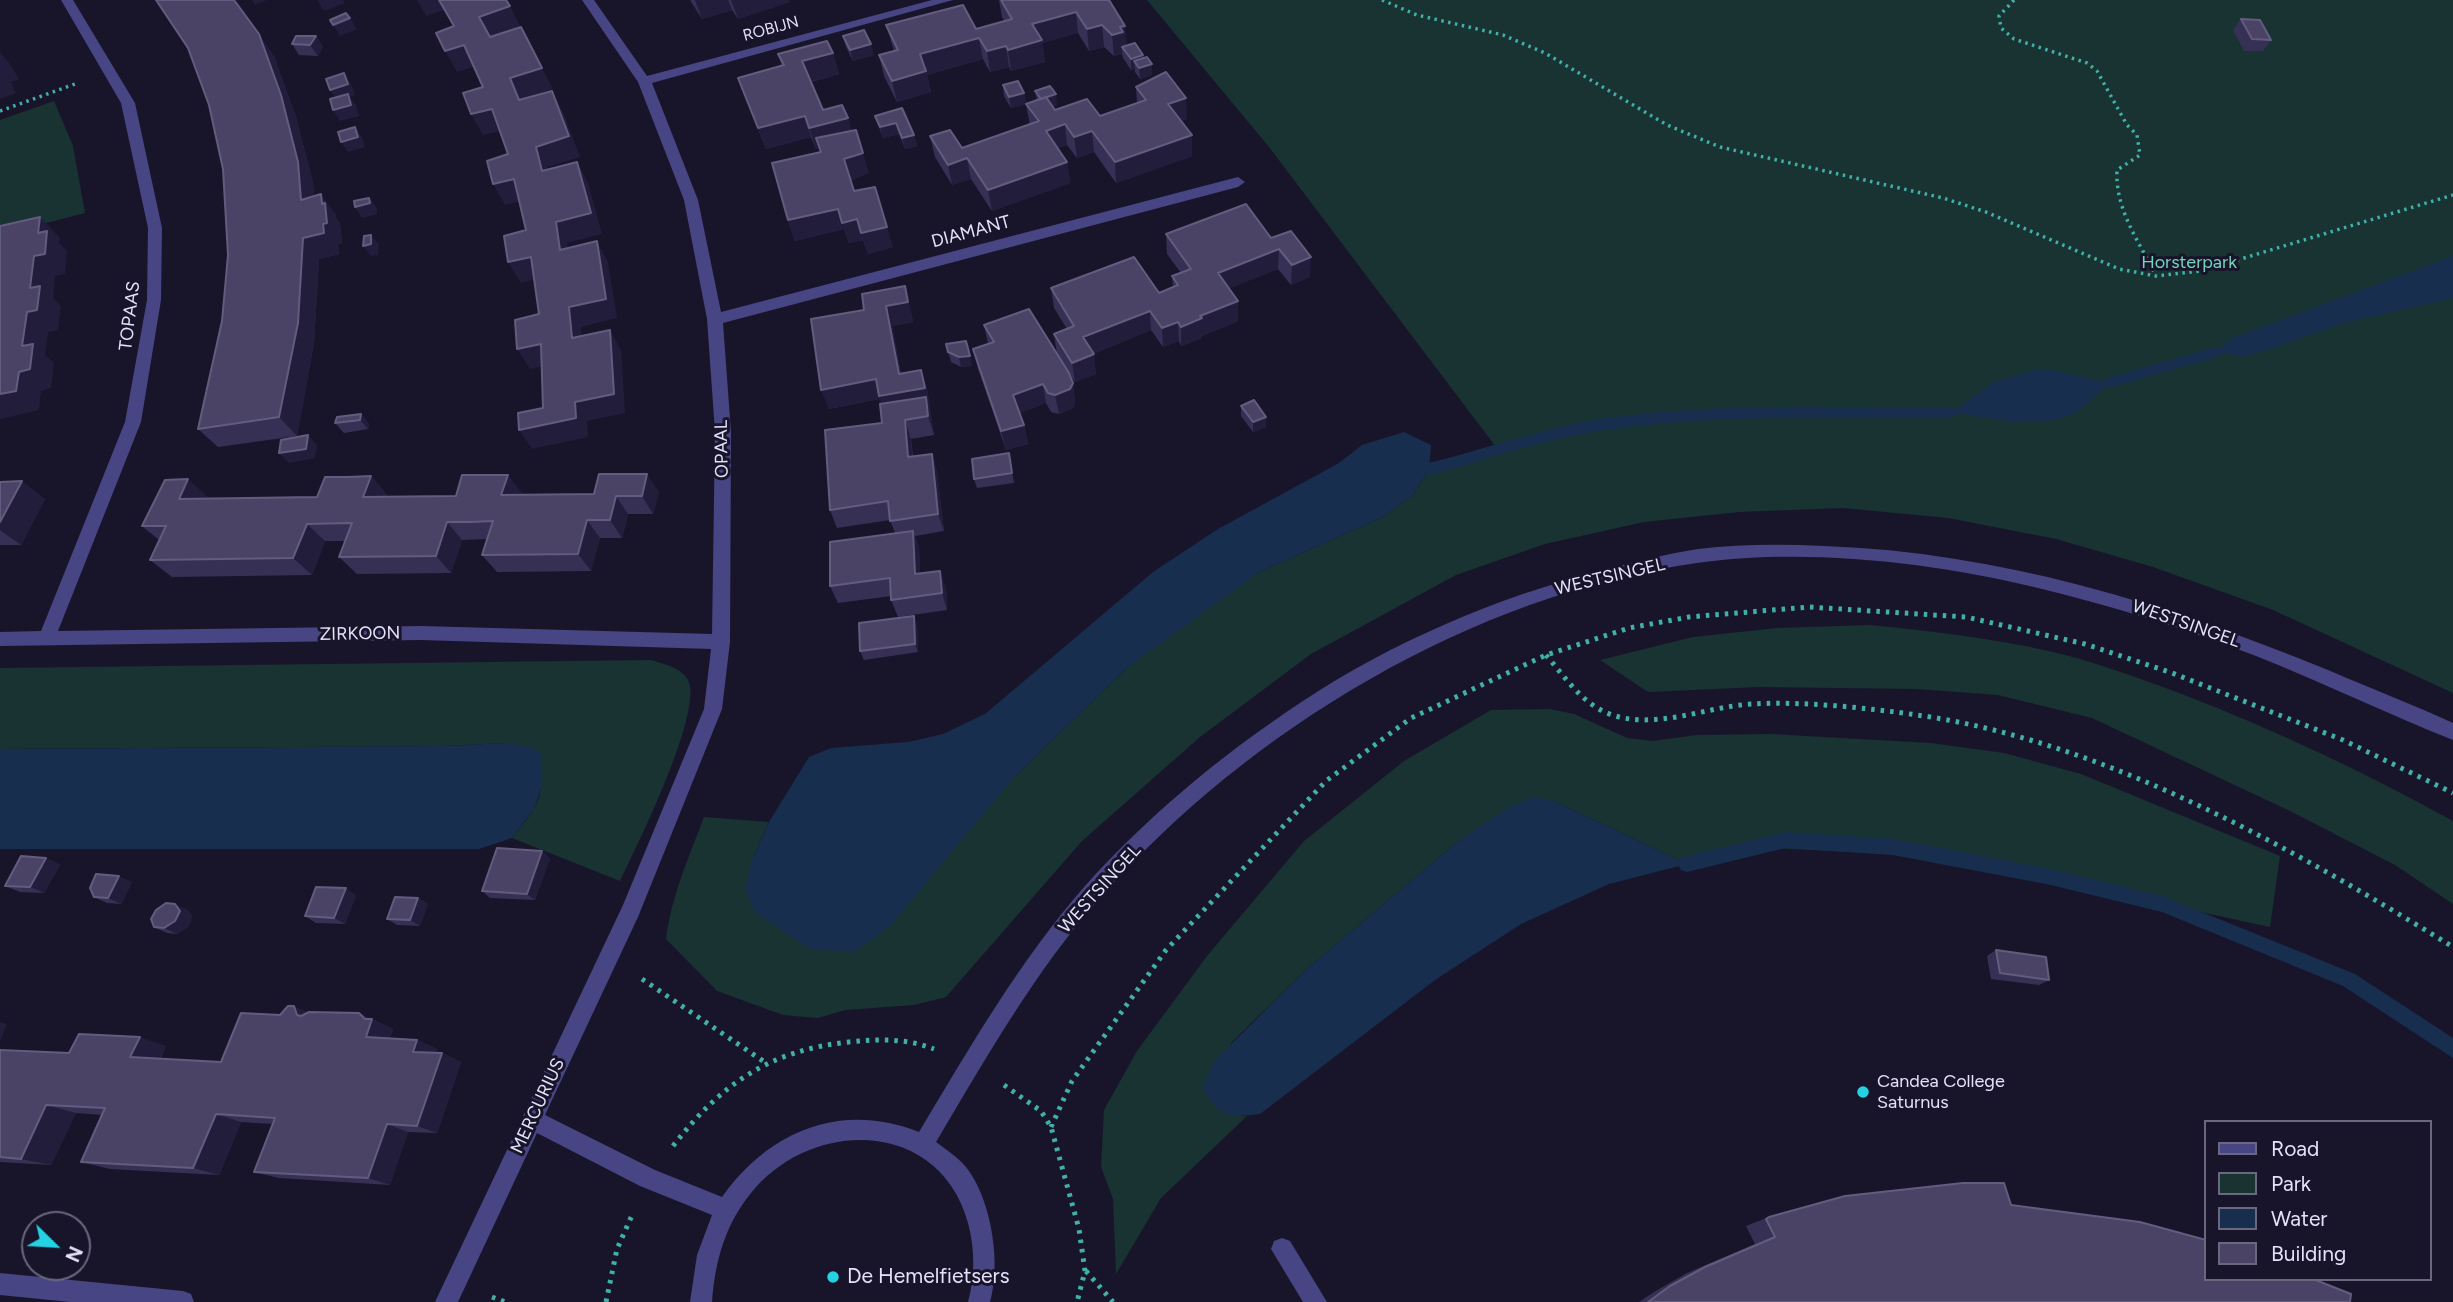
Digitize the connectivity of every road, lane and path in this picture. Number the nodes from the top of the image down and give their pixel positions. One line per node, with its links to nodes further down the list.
1 (66, 0): 6 (street, TOPAAS)
2 (588, 0): 7 (street, OPAAL)
3 (947, 0): 7 (street, ROBIJN)
4 (1382, 0): 11 (path)
5 (2014, 0): 11 (path)
6 (108, 71): 8 (path); 14 (street, TOPAAS)
7 (644, 81): 12 (street, OPAAL)
8 (0, 111)
9 (1238, 182): 12 (street, DIAMANT)
10 (2453, 195): 11 (path)
11 (2156, 276)
12 (715, 319): 15 (street, OPAAL)
13 (0, 639): 14 (street, ZIRKOON)
14 (46, 639): 15 (street, ZIRKOON)
15 (721, 642): 19 (street, OPAAL)
16 (1546, 655): 18 (path); 20 (path); 27 (path)
17 (2453, 732): 24 (street, WESTSINGEL)
18 (2453, 793)
19 (631, 909): 21 (street, MERCURIUS)
20 (2453, 947)
21 (608, 956): 22 (path); 23 (street, MERCURIUS)
22 (766, 1063)
23 (532, 1119): 25 (street); 30 (street, MERCURIUS)
24 (924, 1143): 25 (street); 32 (street)
25 (726, 1210): 31 (street)
26 (1282, 1249): 35 (street)
27 (1085, 1271): 33 (path); 34 (path)
28 (0, 1284): 29 (street)
29 (183, 1302)
30 (446, 1302)
31 (701, 1302)
32 (979, 1302)
33 (1077, 1302)
34 (1113, 1302)
35 (1316, 1302)

